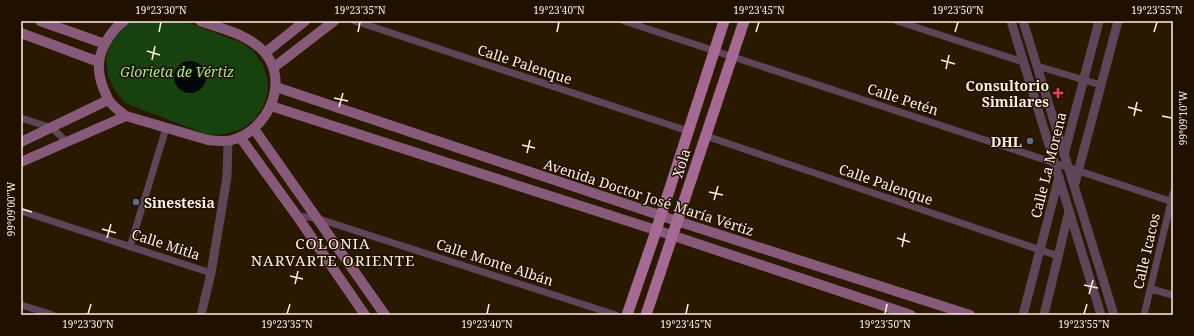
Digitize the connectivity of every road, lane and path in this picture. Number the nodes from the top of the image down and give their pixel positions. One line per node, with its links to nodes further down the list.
1 (40, 21): 16 (main road)
2 (124, 21): 16 (main road)
3 (202, 21): 18 (main road)
4 (305, 21): 18 (main road)
5 (334, 21): 23 (main road)
6 (355, 21): 34 (street, Calle Palenque)
7 (624, 21): 17 (street, Calle Petén)
8 (724, 21): 17 (main road, Xola)
9 (744, 21): 19 (main road, Xola)
10 (897, 21): 21 (street)
11 (1011, 21): 21 (street)
12 (1023, 21): 22 (street)
13 (1099, 21): 24 (street, Calle La Morena)
14 (1118, 21): 26 (street)
15 (21, 32): 20 (main road)
16 (105, 44): 20 (main road)
17 (714, 51): 19 (street, Calle Petén); 34 (main road, Xola)
18 (265, 53): 23 (main road)
19 (732, 57): 35 (main road, Xola); 42 (street, Calle Petén)
20 (99, 62): 27 (main road)
21 (1023, 62): 42 (street)
22 (1037, 66): 24 (street); 40 (street)
23 (274, 68): 25 (main road)
24 (1084, 80): 26 (street); 40 (street, Calle La Morena)
25 (276, 86): 28 (main road); 51 (main road, Avenida Doctor José María Vértiz)
26 (1101, 86): 43 (street)
27 (108, 100): 29 (main road); 31 (main road)
28 (271, 106): 33 (main road); 54 (main road)
29 (126, 116): 32 (main road); 39 (main road)
30 (21, 118): 31 (street)
31 (52, 128): 38 (main road); 39 (street)
32 (166, 128): 37 (main road); 56 (street)
33 (254, 129): 36 (main road); 52 (main road)
34 (688, 132): 51 (main road, Xola)
35 (706, 136): 53 (main road, Xola); 57 (street, Calle Palenque)
36 (240, 137): 37 (main road); 50 (main road)
37 (228, 141): 59 (street)
38 (21, 142)
39 (67, 142): 41 (main road)
40 (1064, 155): 42 (street, Calle La Morena)
41 (21, 162)
42 (1061, 165): 43 (street, Calle Petén); 44 (street); 45 (street)
43 (1078, 170): 45 (street); 47 (street, Calle Petén)
44 (1059, 178): 48 (street); 57 (street, Calle La Morena)
45 (1074, 186): 48 (street); 77 (street)
46 (1173, 193): 47 (street, Calle Icacos)
47 (1172, 202): 60 (street, Calle Icacos)
48 (1069, 210): 58 (street); 76 (street)
49 (21, 211): 56 (street, Calle Mitla)
50 (297, 216): 52 (street, Calle Monte Albán); 63 (main road)
51 (661, 216): 53 (main road, Avenida Doctor José María Vértiz); 54 (main road, Xola)
52 (316, 218): 61 (main road); 69 (street, Calle Monte Albán)
53 (677, 221): 55 (main road, Xola); 73 (main road, Avenida Doctor José María Vértiz)
54 (656, 231): 55 (main road); 70 (main road, Xola)
55 (672, 236): 71 (main road, Xola); 72 (main road)
56 (130, 247): 59 (street, Calle Mitla)
57 (1040, 250): 58 (street, Calle Palenque); 74 (street, Calle La Morena)
58 (1058, 256): 75 (street)
59 (211, 273): 66 (street)
60 (1151, 289): 62 (street); 78 (street, Calle Icacos)
61 (367, 290): 63 (main road); 68 (main road)
62 (1173, 295)
63 (354, 298): 67 (main road)
64 (21, 305): 65 (street)
65 (53, 315)
66 (202, 315)
67 (366, 315)
68 (385, 315)
69 (616, 315)
70 (627, 315)
71 (646, 315)
72 (911, 315)
73 (970, 315)
74 (1023, 315)
75 (1044, 315)
76 (1101, 315)
77 (1114, 315)
78 (1144, 315)

